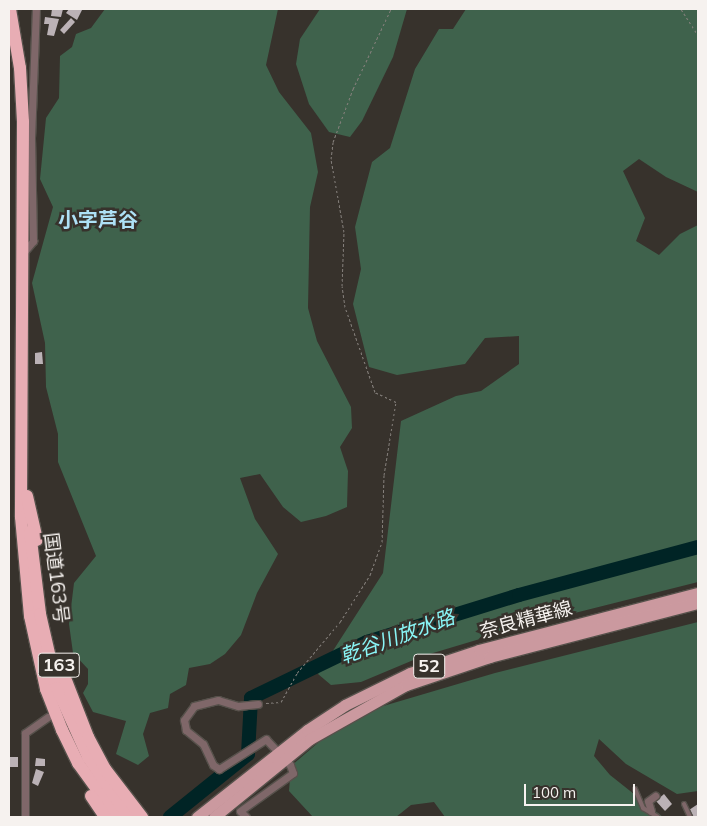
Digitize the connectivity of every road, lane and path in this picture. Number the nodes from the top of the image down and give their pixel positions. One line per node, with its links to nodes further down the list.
1 (10, 9): 8 (highway, 国道163号 / 163)
2 (36, 9): 8 (street)
3 (391, 9): 14 (path)
4 (681, 9): 5 (path)
5 (698, 35)
6 (698, 104): 7 (path)
7 (698, 115)
8 (23, 253): 9 (highway, 国道163号 / 163)
9 (24, 473): 10 (highway, 国道163号 / 163); 11 (highway, 国道163号 / 163)
10 (26, 493): 20 (highway, 国道163号 / 163); 25 (highway, 163)
11 (21, 517): 15 (highway); 20 (highway, 国道163号 / 163)
12 (698, 593): 16 (main road, 奈良精華線 / 52)
13 (698, 603): 16 (main road, 奈良精華線 / 52)
14 (258, 704): 16 (street)
15 (48, 718): 20 (highway); 22 (street)
16 (282, 755): 26 (main road, 奈良精華線 / 52); 27 (main road, 奈良精華線 / 52); 28 (street)
17 (635, 789): 21 (lane)
18 (655, 796): 21 (street)
19 (684, 804): 30 (lane)
20 (109, 807): 23 (highway, 国道163号 / 163); 24 (highway, 国道163号 / 163)
21 (651, 811): 29 (lane)
22 (24, 817)
23 (117, 817)
24 (129, 817)
25 (142, 817)
26 (197, 817)
27 (214, 817)
28 (246, 817)
29 (658, 817)
30 (690, 817)

